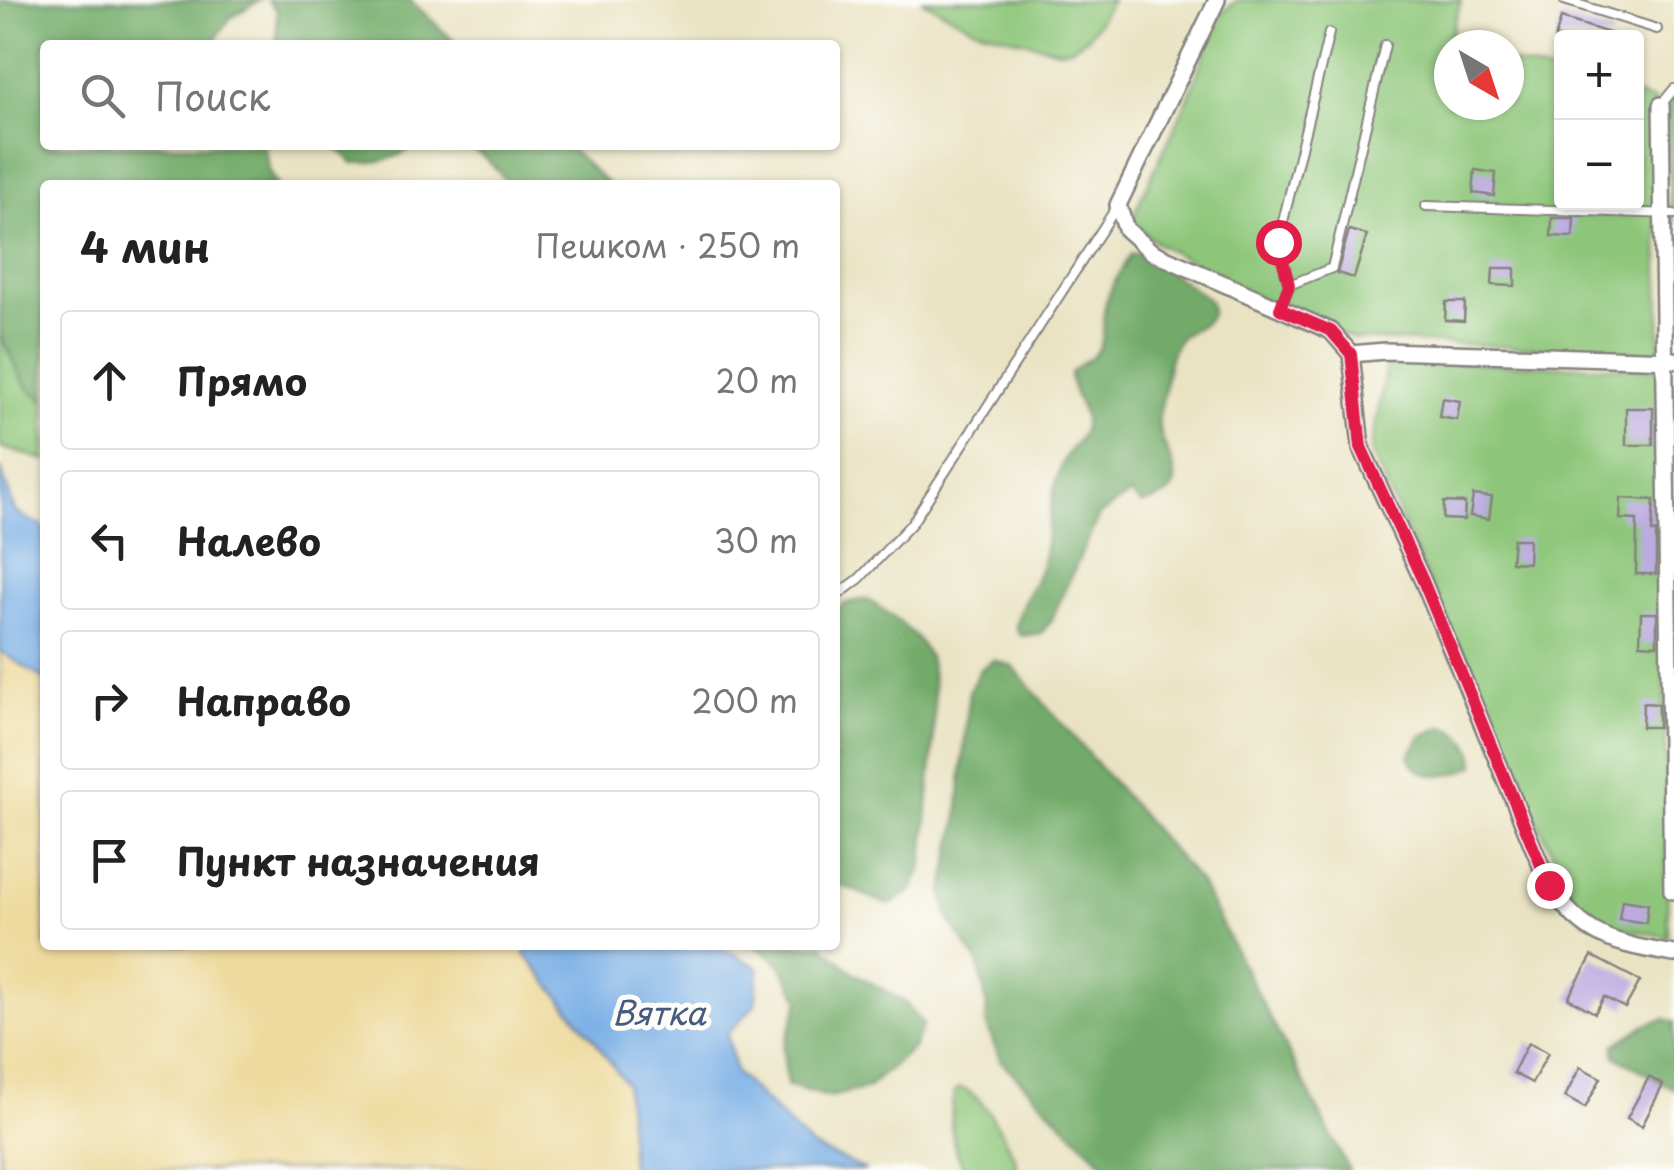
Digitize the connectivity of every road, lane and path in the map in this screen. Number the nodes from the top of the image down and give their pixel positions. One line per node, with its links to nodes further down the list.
1 (1217, 0): 8 (street)
2 (1564, 0): 3 (lane)
3 (1657, 29)
4 (1329, 33): 11 (lane)
5 (1385, 45): 11 (lane)
6 (1674, 89): 7 (lane)
7 (1662, 104): 10 (street)
8 (1118, 205): 12 (street); 15 (lane)
9 (1426, 206): 10 (lane)
10 (1668, 214): 14 (street)
11 (1289, 285): 12 (lane)
12 (1280, 309): 13 (street)
13 (1351, 354): 14 (street); 18 (street)
14 (1671, 360): 16 (street)
15 (840, 593)
16 (1673, 784): 17 (street)
17 (1672, 891)
18 (1674, 954)

